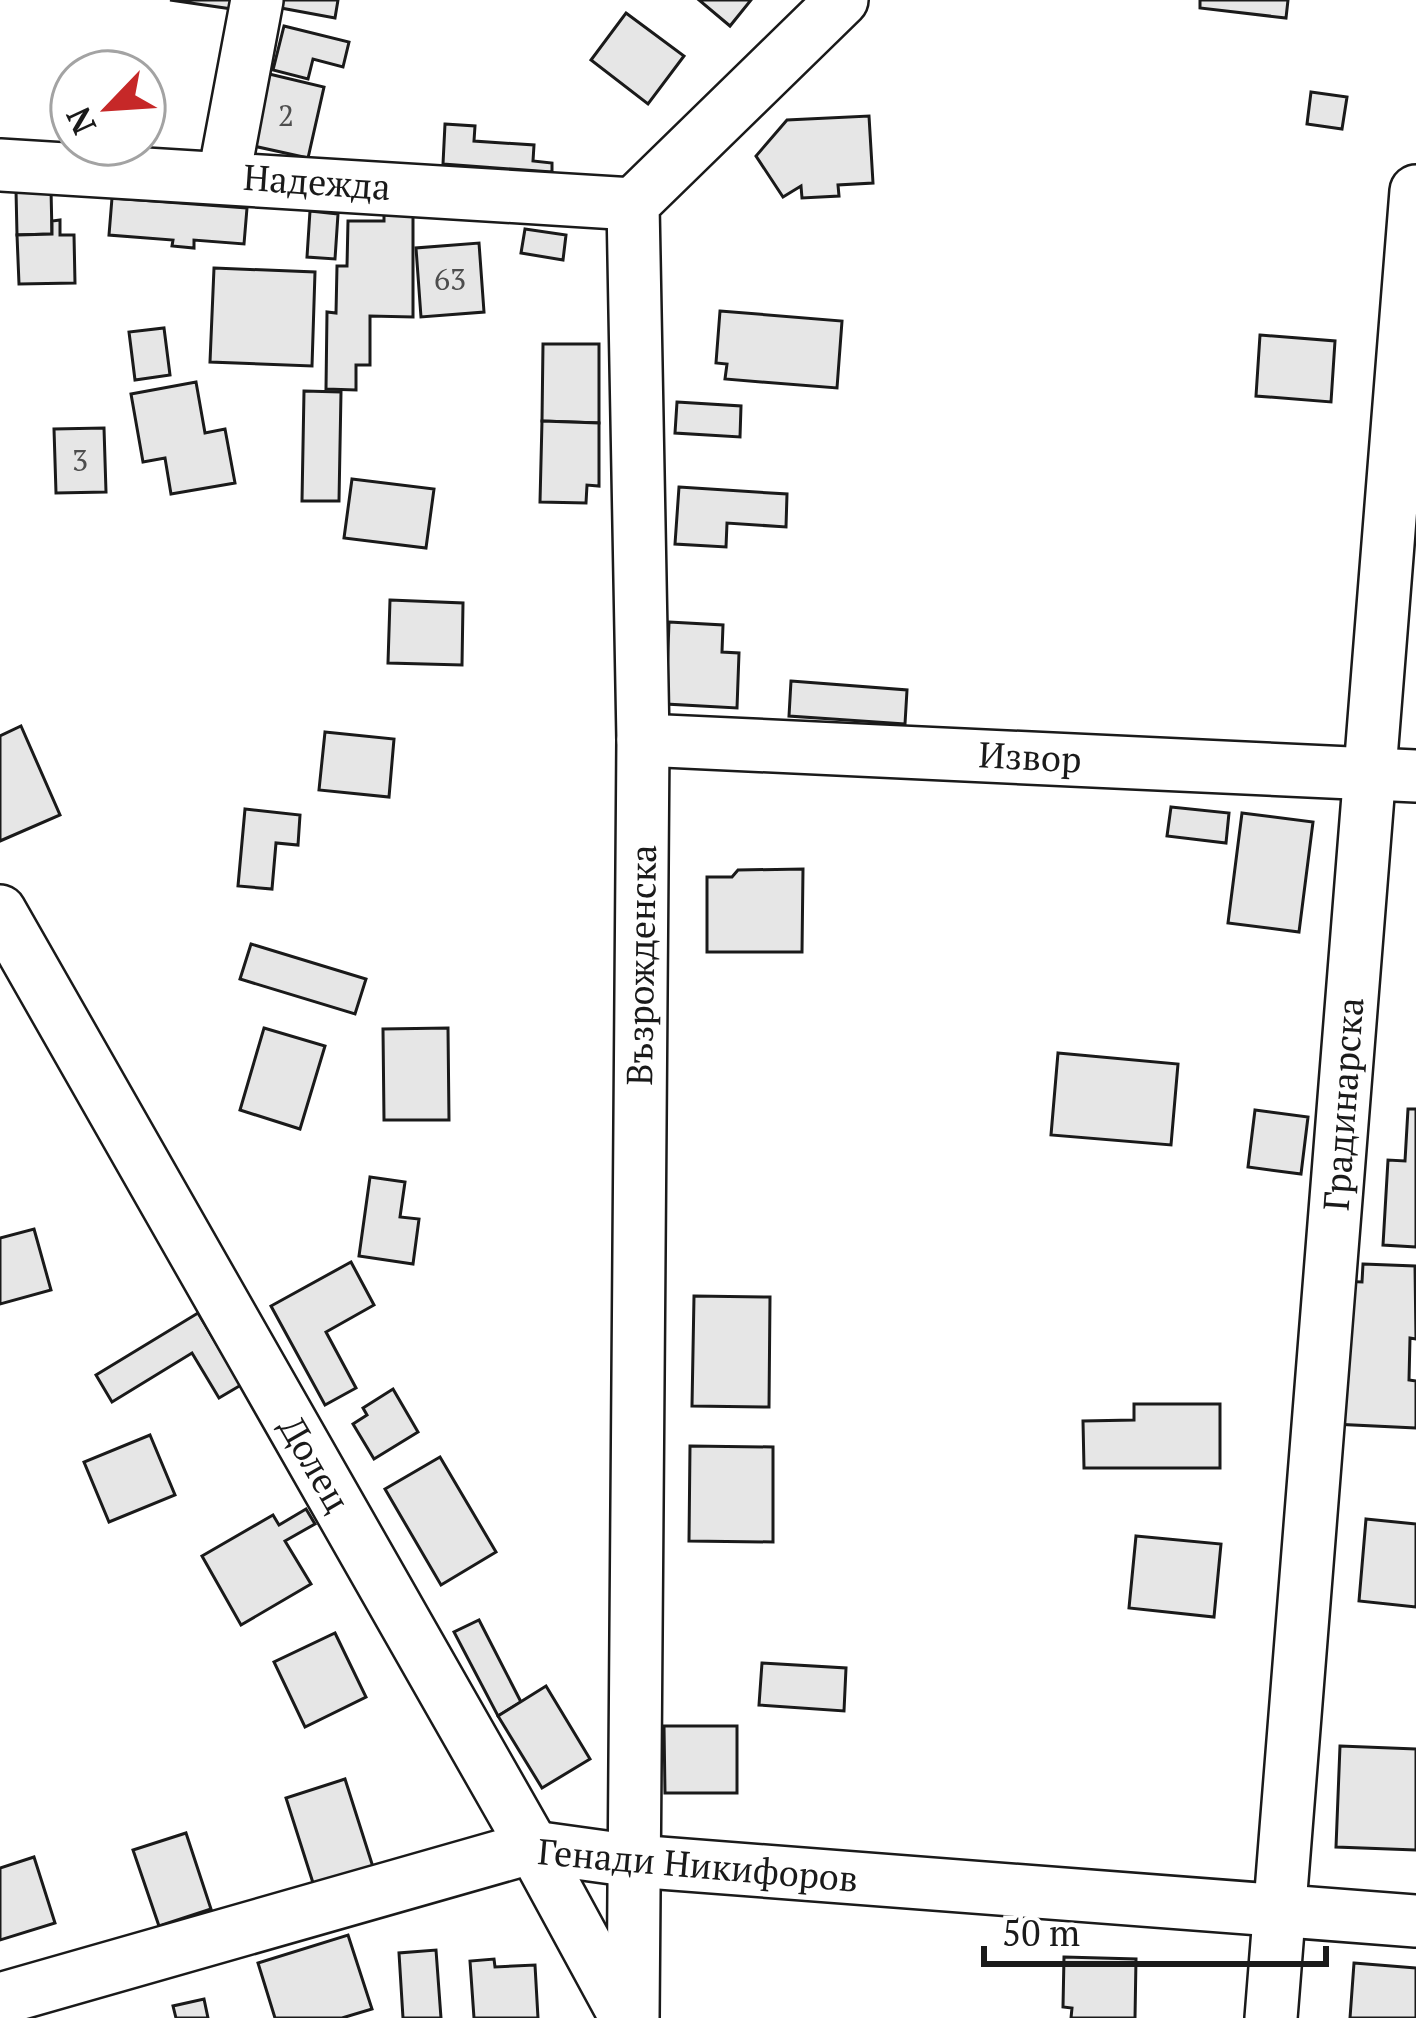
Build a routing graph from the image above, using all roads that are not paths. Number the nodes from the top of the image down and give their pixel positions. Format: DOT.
graph roads {
  1 [pos="256,0"];
  2 [pos="842,0"];
  3 [pos="0,165"];
  4 [pos="224,176"];
  5 [pos="1416,191"];
  6 [pos="634,204"];
  7 [pos="644,740"];
  8 [pos="1393,775"];
  9 [pos="0,911"];
  10 [pos="533,1847"];
  11 [pos="634,1861"];
  12 [pos="1280,1912"];
  13 [pos="1416,1921"];
  14 [pos="0,2000"];
  15 [pos="629,2018"];
  16 [pos="1271,2018"];
  1 -- 4 [label="street"];
  2 -- 6 [label="street"];
  3 -- 4 [label="street, Надежда"];
  4 -- 6 [label="street, Надежда"];
  5 -- 8 [label="street, Градинарска"];
  6 -- 7 [label="street, Възрожденска"];
  7 -- 8 [label="street, Извор"];
  7 -- 11 [label="street, Възрожденска"];
  8 -- 12 [label="street, Градинарска"];
  9 -- 10 [label="street, Долец"];
  10 -- 11 [label="street, Генади Никифоров"];
  10 -- 14 [label="street, Генади Никифоров"];
  10 -- 15 [label="street, Долец"];
  11 -- 12 [label="street, Генади Никифоров"];
  11 -- 15 [label="street, Възрожденска"];
  12 -- 13 [label="street, Генади Никифоров"];
  12 -- 16 [label="street, Градинарска"];
}
